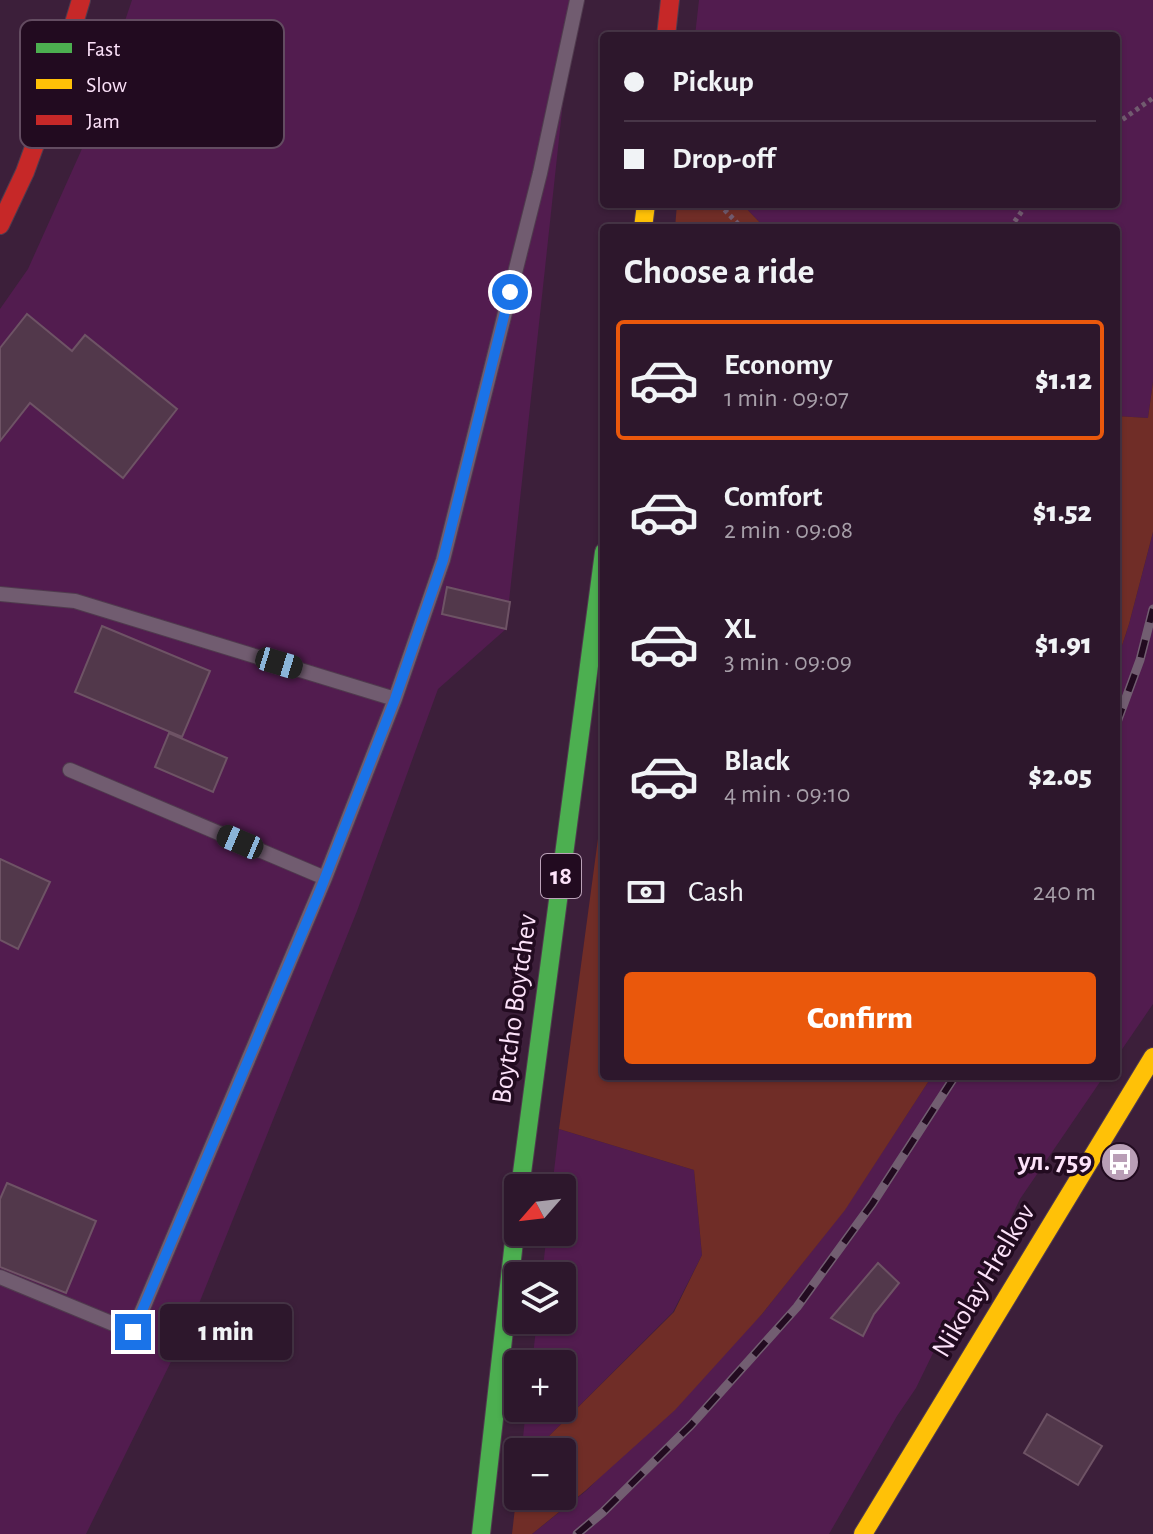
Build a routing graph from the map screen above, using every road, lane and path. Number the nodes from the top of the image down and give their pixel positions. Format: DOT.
graph roads {
  1 [pos="577,0"];
  2 [pos="670,0"];
  3 [pos="666,32"];
  4 [pos="1153,98"];
  5 [pos="1120,121"];
  6 [pos="33,148"];
  7 [pos="723,208"];
  8 [pos="738,224"];
  9 [pos="0,225"];
  10 [pos="600,582"];
  11 [pos="0,594"];
  12 [pos="395,699"];
  13 [pos="70,770"];
  14 [pos="325,878"];
  15 [pos="1153,1057"];
  16 [pos="522,1174"];
  17 [pos="513,1246"];
  18 [pos="0,1277"];
  19 [pos="481,1534"];
  20 [pos="863,1534"];
  1 -- 12 [label="lane"];
  2 -- 3 [label="main road"];
  4 -- 5 [label="path"];
  6 -- 9 [label="main road"];
  7 -- 8 [label="path"];
  10 -- 16 [label="main road, Boytcho Boytchev / 18"];
  11 -- 12 [label="lane"];
  12 -- 14 [label="lane"];
  13 -- 14 [label="lane"];
  14 -- 18 [label="lane"];
  15 -- 20 [label="main road, Nikolay Hrelkov"];
  17 -- 19 [label="main road"];
}
